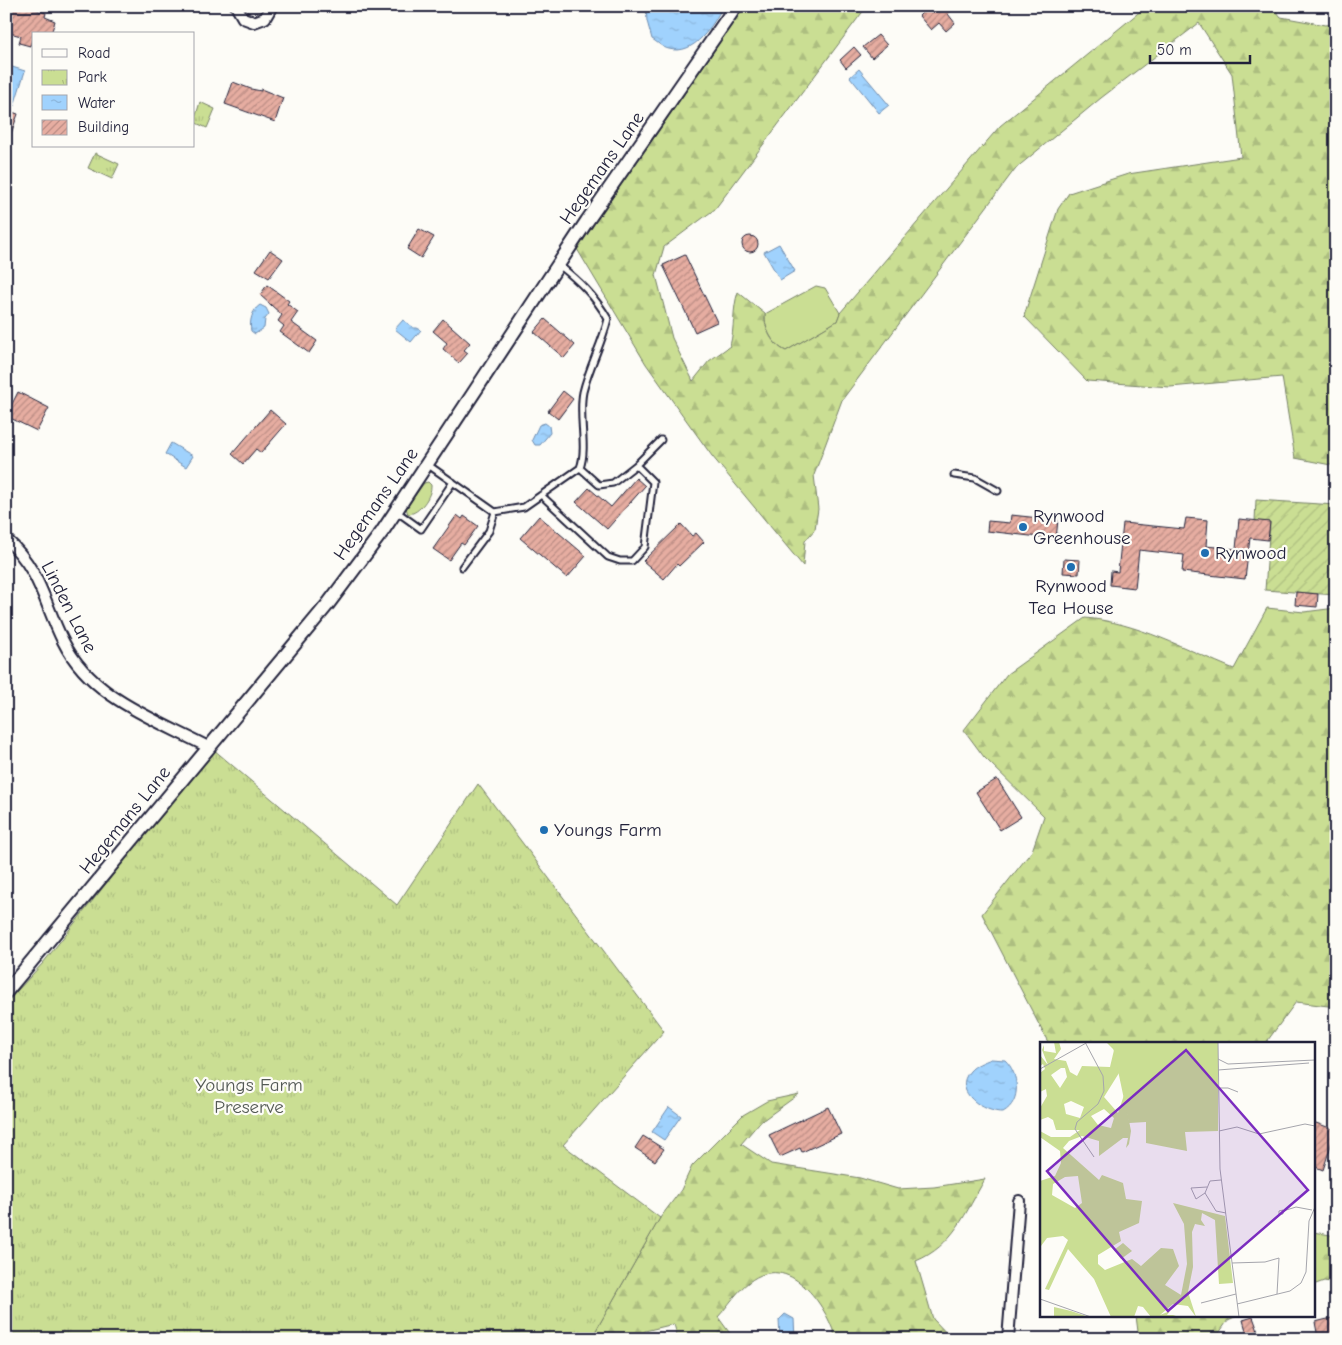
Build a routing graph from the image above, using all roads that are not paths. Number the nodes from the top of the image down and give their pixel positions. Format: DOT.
graph roads {
  1 [pos="236,6"];
  2 [pos="272,6"];
  3 [pos="736,6"];
  4 [pos="558,264"];
  5 [pos="661,440"];
  6 [pos="427,464"];
  7 [pos="636,465"];
  8 [pos="580,468"];
  9 [pos="954,475"];
  10 [pos="453,482"];
  11 [pos="998,491"];
  12 [pos="541,495"];
  13 [pos="395,511"];
  14 [pos="495,512"];
  15 [pos="6,539"];
  16 [pos="462,567"];
  17 [pos="208,747"];
  18 [pos="8,985"];
  19 [pos="1019,1201"];
  20 [pos="1008,1339"];
  1 -- 2 [label="street"];
  3 -- 4 [label="street, Hegemans Lane"];
  4 -- 6 [label="street, Hegemans Lane"];
  4 -- 8 [label="lane"];
  5 -- 7 [label="lane"];
  6 -- 10 [label="lane"];
  6 -- 13 [label="street, Hegemans Lane"];
  7 -- 8 [label="lane"];
  7 -- 12 [label="lane"];
  8 -- 12 [label="lane"];
  9 -- 11 [label="lane"];
  10 -- 13 [label="lane"];
  10 -- 14 [label="lane"];
  12 -- 14 [label="lane"];
  13 -- 17 [label="street, Hegemans Lane"];
  14 -- 16 [label="lane"];
  15 -- 17 [label="street, Linden Lane"];
  17 -- 18 [label="street, Hegemans Lane"];
  19 -- 20 [label="street"];
}
